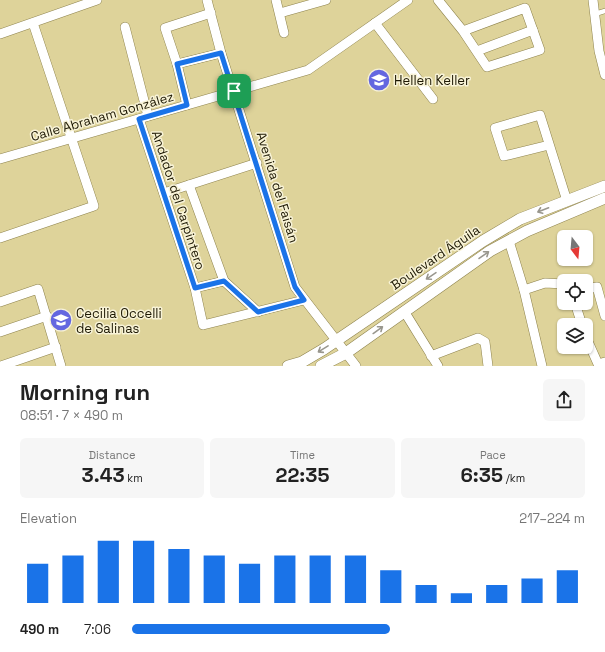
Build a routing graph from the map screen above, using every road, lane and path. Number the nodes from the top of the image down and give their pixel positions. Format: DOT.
graph roads {
  1 [pos="97,0"];
  2 [pos="207,0"];
  3 [pos="276,0"];
  4 [pos="324,0"];
  5 [pos="438,0"];
  6 [pos="592,0"];
  7 [pos="402,2"];
  8 [pos="303,3"];
  9 [pos="605,11"];
  10 [pos="210,13"];
  11 [pos="280,13"];
  12 [pos="595,14"];
  13 [pos="33,23"];
  14 [pos="375,23"];
  15 [pos="124,27"];
  16 [pos="533,30"];
  17 [pos="463,31"];
  18 [pos="284,33"];
  19 [pos="0,34"];
  20 [pos="477,52"];
  21 [pos="221,53"];
  22 [pos="177,64"];
  23 [pos="605,75"];
  24 [pos="234,91"];
  25 [pos="433,99"];
  26 [pos="187,105"];
  27 [pos="148,116"];
  28 [pos="139,119"];
  29 [pos="72,138"];
  30 [pos="549,145"];
  31 [pos="0,159"];
  32 [pos="256,163"];
  33 [pos="189,185"];
  34 [pos="605,186"];
  35 [pos="164,193"];
  36 [pos="605,198"];
  37 [pos="568,201"];
  38 [pos="0,238"];
  39 [pos="509,241"];
  40 [pos="224,281"];
  41 [pos="557,284"];
  42 [pos="195,288"];
  43 [pos="593,288"];
  44 [pos="524,290"];
  45 [pos="304,300"];
  46 [pos="0,302"];
  47 [pos="404,311"];
  48 [pos="258,312"];
  49 [pos="47,316"];
  50 [pos="605,316"];
  51 [pos="0,332"];
  52 [pos="336,340"];
  53 [pos="56,347"];
  54 [pos="346,353"];
  55 [pos="593,353"];
  56 [pos="431,356"];
  57 [pos="605,362"];
  58 [pos="1,366"];
  59 [pos="61,366"];
  60 [pos="288,366"];
  61 [pos="321,366"];
  62 [pos="356,366"];
  63 [pos="438,366"];
  64 [pos="488,366"];
  65 [pos="542,366"];
  1 -- 13 [label="street"];
  2 -- 10 [label="street, Avenida del Faisán"];
  3 -- 11 [label="street"];
  4 -- 8 [label="street"];
  5 -- 17 [label="street"];
  6 -- 12 [label="street"];
  7 -- 14 [label="street, Calle Abraham González"];
  8 -- 11 [label="street"];
  9 -- 12 [label="lane"];
  10 -- 21 [label="street, Avenida del Faisán"];
  10 -- 22 [label="street"];
  11 -- 18 [label="street"];
  12 -- 23 [label="street"];
  13 -- 19 [label="street"];
  13 -- 29 [label="street"];
  14 -- 24 [label="street, Calle Abraham González"];
  14 -- 25 [label="street"];
  15 -- 27 [label="street"];
  16 -- 17 [label="street"];
  16 -- 20 [label="street"];
  16 -- 20 [label="street"];
  17 -- 20 [label="street"];
  21 -- 22 [label="street"];
  21 -- 24 [label="street, Avenida del Faisán"];
  22 -- 26 [label="street"];
  24 -- 26 [label="street, Calle Abraham González"];
  24 -- 32 [label="street, Avenida del Faisán"];
  26 -- 27 [label="street, Calle Abraham González"];
  27 -- 28 [label="street, Calle Abraham González"];
  28 -- 29 [label="street, Calle Abraham González"];
  28 -- 35 [label="street, Andador del Carpintero"];
  29 -- 31 [label="street, Calle Abraham González"];
  29 -- 38 [label="street"];
  30 -- 30 [label="street"];
  30 -- 37 [label="street"];
  32 -- 33 [label="street"];
  32 -- 45 [label="street, Avenida del Faisán"];
  33 -- 35 [label="street"];
  33 -- 40 [label="street"];
  34 -- 37 [label="street, Boulevard Águila"];
  35 -- 42 [label="street, Andador del Carpintero"];
  36 -- 39 [label="street, Boulevard Águila"];
  37 -- 52 [label="street, Boulevard Águila, one-way"];
  39 -- 44 [label="street"];
  47 -- 39 [label="street, Boulevard Águila, one-way"];
  40 -- 42 [label="street"];
  40 -- 48 [label="street"];
  41 -- 44 [label="street"];
  42 -- 48 [label="street, Andador del Carpintero"];
  43 -- 50 [label="street"];
  44 -- 65 [label="street"];
  45 -- 48 [label="street"];
  45 -- 52 [label="street, Avenida del Faisán"];
  46 -- 49 [label="street"];
  54 -- 47 [label="street, Boulevard Águila, one-way"];
  47 -- 56 [label="street"];
  49 -- 51 [label="street"];
  49 -- 53 [label="street"];
  52 -- 54 [label="street, Avenida del Faisán"];
  52 -- 60 [label="street, Boulevard Águila, one-way"];
  53 -- 58 [label="street"];
  53 -- 59 [label="street"];
  54 -- 61 [label="street, Boulevard Águila"];
  54 -- 62 [label="street, Avenida del Faisán"];
  55 -- 57 [label="street"];
  56 -- 63 [label="street"];
  56 -- 64 [label="street"];
}
